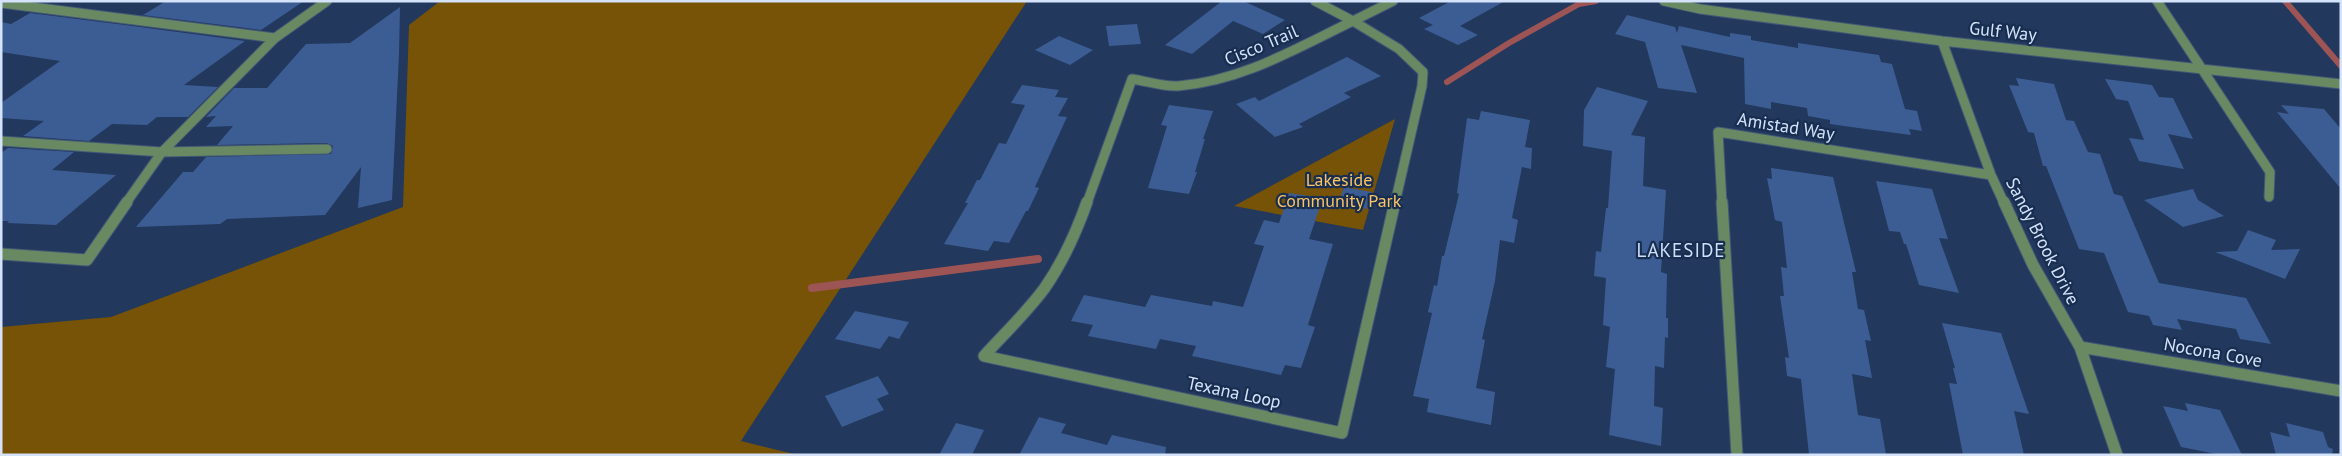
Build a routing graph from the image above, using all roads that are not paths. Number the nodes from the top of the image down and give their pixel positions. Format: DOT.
graph roads {
  1 [pos="327,1"];
  2 [pos="1315,1"];
  3 [pos="1393,1"];
  4 [pos="1664,1"];
  5 [pos="2158,1"];
  6 [pos="1,3"];
  7 [pos="1354,21"];
  8 [pos="275,38"];
  9 [pos="1942,41"];
  10 [pos="2203,68"];
  11 [pos="1132,79"];
  12 [pos="2341,84"];
  13 [pos="1,141"];
  14 [pos="327,148"];
  15 [pos="162,152"];
  16 [pos="1991,175"];
  17 [pos="2269,197"];
  18 [pos="1,254"];
  19 [pos="2080,348"];
  20 [pos="2341,391"];
  21 [pos="1737,455"];
  22 [pos="2117,455"];
  1 -- 8 [label="street"];
  2 -- 7 [label="street"];
  3 -- 7 [label="street, Cisco Trail"];
  4 -- 9 [label="street, Gulf Way"];
  5 -- 10 [label="street"];
  6 -- 8 [label="street"];
  7 -- 11 [label="street, Cisco Trail"];
  7 -- 11 [label="street, Texana Loop"];
  8 -- 15 [label="street"];
  9 -- 10 [label="street, Gulf Way"];
  9 -- 16 [label="street, Sandy Brook Drive"];
  10 -- 12 [label="street, Gulf Way"];
  10 -- 17 [label="street"];
  13 -- 15 [label="street"];
  14 -- 15 [label="street"];
  15 -- 18 [label="street"];
  16 -- 19 [label="street, Sandy Brook Drive"];
  16 -- 21 [label="street, Amistad Way"];
  19 -- 20 [label="street, Nocona Cove"];
  19 -- 22 [label="street, Sandy Brook Drive"];
}
